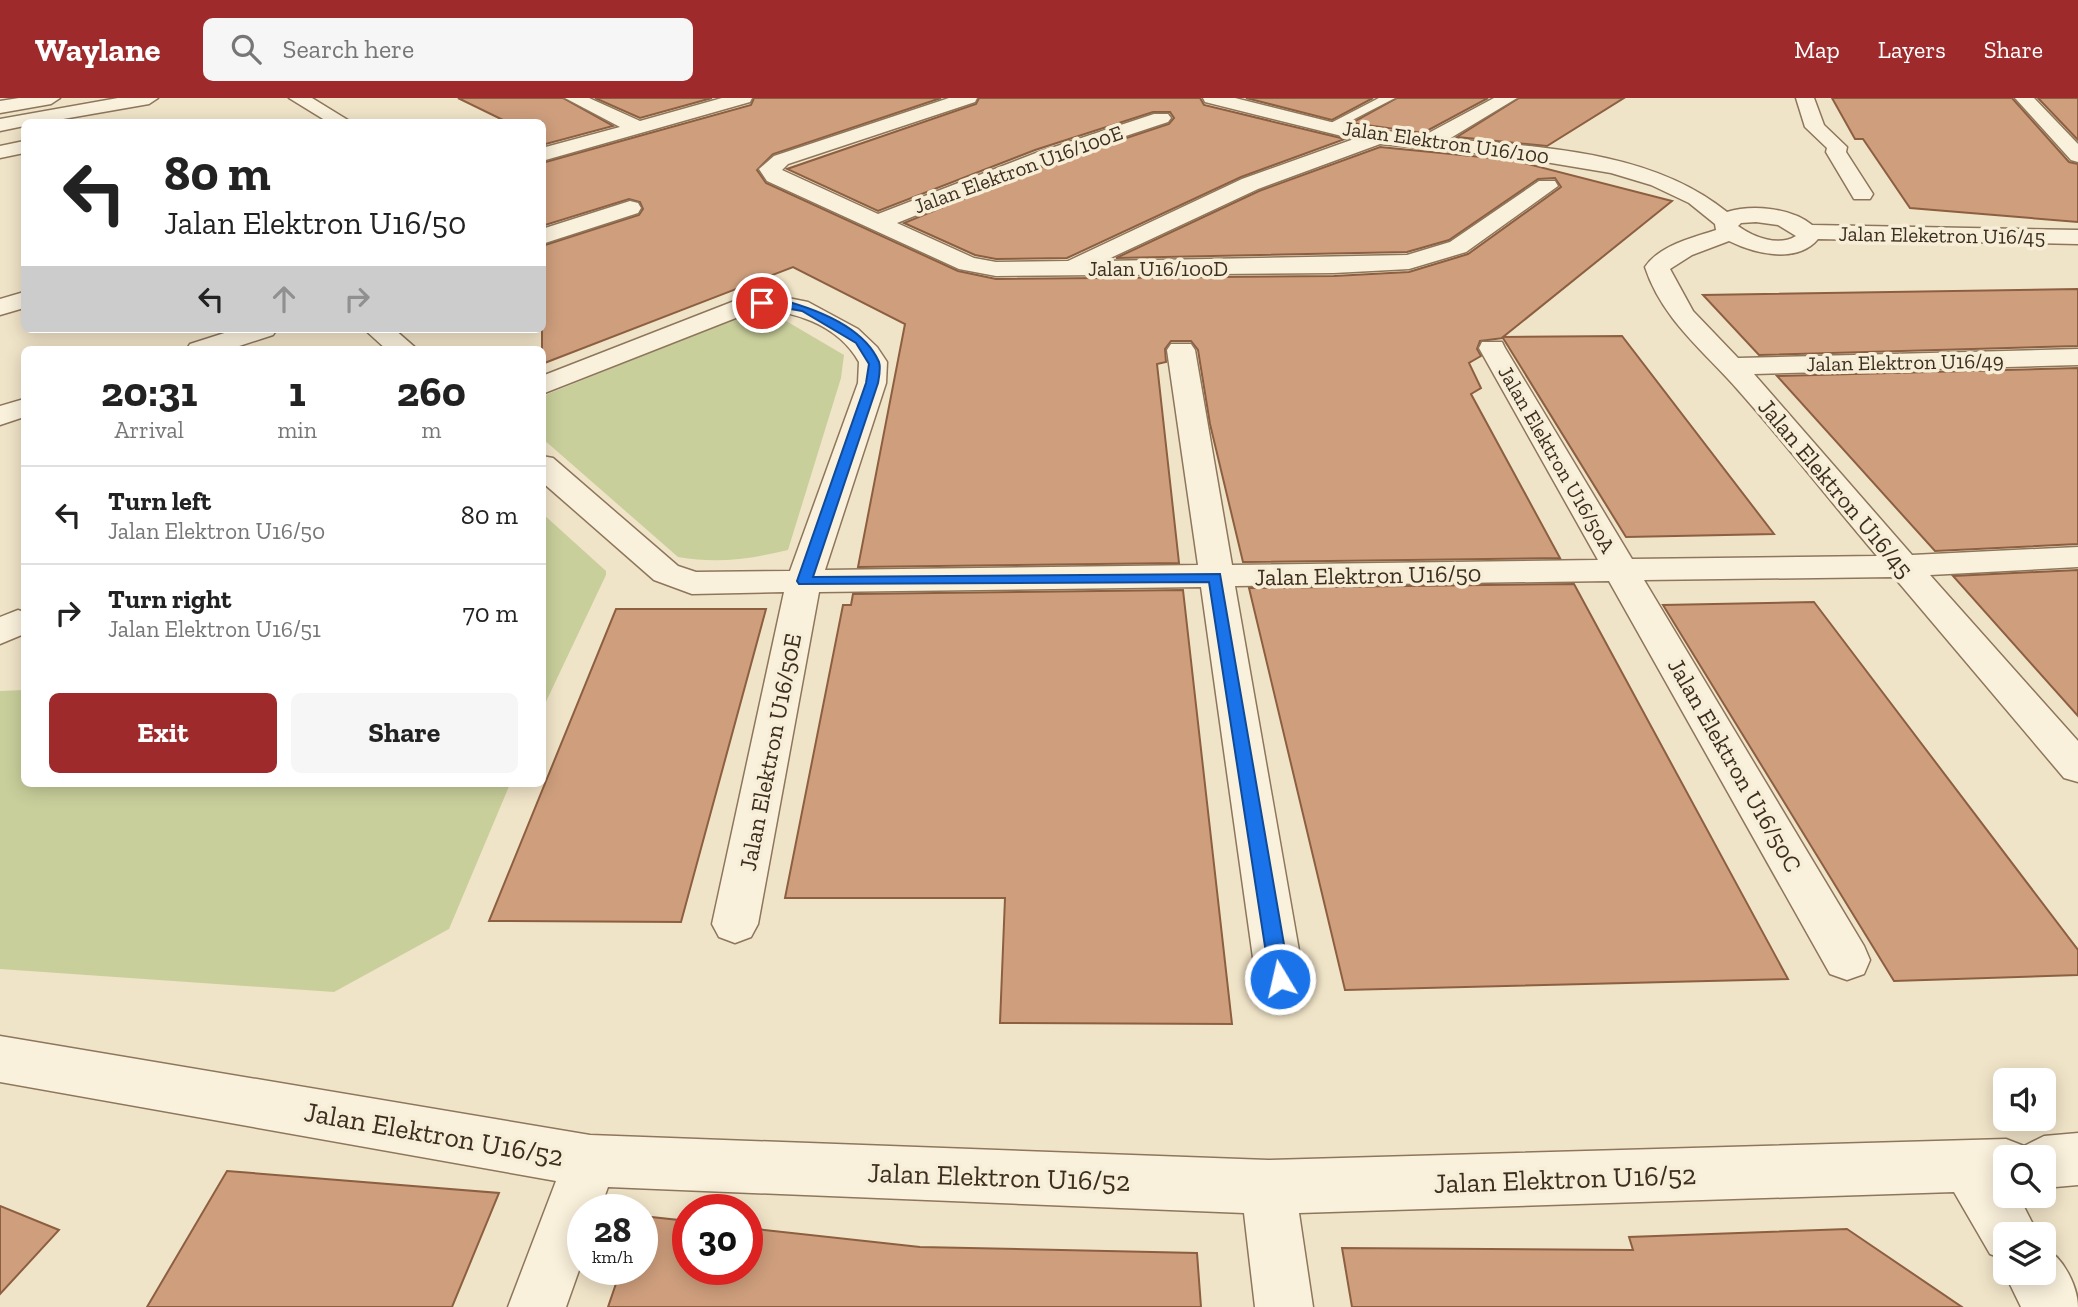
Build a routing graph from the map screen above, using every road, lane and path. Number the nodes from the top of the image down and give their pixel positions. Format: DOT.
graph roads {
  1 [pos="51,98"];
  2 [pos="149,98"];
  3 [pos="298,98"];
  4 [pos="574,98"];
  5 [pos="743,98"];
  6 [pos="968,98"];
  7 [pos="1212,98"];
  8 [pos="1276,98"];
  9 [pos="1389,98"];
  10 [pos="1508,98"];
  11 [pos="1805,98"];
  12 [pos="2024,98"];
  13 [pos="27,100"];
  14 [pos="0,107"];
  15 [pos="1254,108"];
  16 [pos="1161,118"];
  17 [pos="33,119"];
  18 [pos="336,119"];
  19 [pos="21,121"];
  20 [pos="0,125"];
  21 [pos="1331,126"];
  22 [pos="639,128"];
  23 [pos="1379,137"];
  24 [pos="1426,143"];
  25 [pos="21,147"];
  26 [pos="0,152"];
  27 [pos="546,154"];
  28 [pos="2078,156"];
  29 [pos="1547,186"];
  30 [pos="1679,187"];
  31 [pos="1862,194"];
  32 [pos="630,208"];
  33 [pos="1767,216"];
  34 [pos="876,223"];
  35 [pos="1729,227"];
  36 [pos="1807,232"];
  37 [pos="546,236"];
  38 [pos="2078,237"];
  39 [pos="1068,268"];
  40 [pos="21,301"];
  41 [pos="0,307"];
  42 [pos="252,333"];
  43 [pos="382,333"];
  44 [pos="212,346"];
  45 [pos="399,346"];
  46 [pos="1492,348"];
  47 [pos="1181,350"];
  48 [pos="2078,358"];
  49 [pos="1733,366"];
  50 [pos="546,384"];
  51 [pos="21,409"];
  52 [pos="0,416"];
  53 [pos="546,468"];
  54 [pos="2078,557"];
  55 [pos="1901,566"];
  56 [pos="1622,570"];
  57 [pos="1215,577"];
  58 [pos="804,581"];
  59 [pos="2078,767"];
  60 [pos="735,924"];
  61 [pos="1847,961"];
  62 [pos="1280,979"];
  63 [pos="0,1059"];
  64 [pos="2078,1159"];
  65 [pos="590,1161"];
  66 [pos="2056,1161"];
  67 [pos="1988,1167"];
  68 [pos="1268,1187"];
  69 [pos="2006,1222"];
  70 [pos="2041,1285"];
  71 [pos="537,1307"];
  72 [pos="1284,1307"];
  73 [pos="2054,1307"];
  1 -- 13 [label="street"];
  2 -- 17 [label="street"];
  3 -- 18 [label="street"];
  4 -- 22 [label="street"];
  5 -- 22 [label="street"];
  6 -- 34 [label="street, Jalan U16/100D"];
  7 -- 15 [label="street, Jalan Elektron U16/100"];
  8 -- 15 [label="street"];
  9 -- 21 [label="lane"];
  10 -- 24 [label="street"];
  11 -- 31 [label="street"];
  12 -- 28 [label="street"];
  13 -- 14 [label="street"];
  15 -- 21 [label="street, Jalan Elektron U16/100"];
  16 -- 34 [label="street, Jalan Elektron U16/100E"];
  19 -- 20 [label="street"];
  21 -- 23 [label="street, Jalan Elektron U16/100"];
  22 -- 27 [label="street"];
  23 -- 24 [label="street, Jalan Elektron U16/100"];
  23 -- 39 [label="street"];
  24 -- 30 [label="street, Jalan Elektron U16/100"];
  25 -- 26 [label="street"];
  29 -- 39 [label="street, Jalan U16/100D"];
  30 -- 33 [label="street"];
  30 -- 35 [label="street"];
  32 -- 37 [label="street"];
  33 -- 35 [label="street"];
  33 -- 36 [label="street"];
  34 -- 39 [label="street, Jalan U16/100D"];
  35 -- 36 [label="street"];
  35 -- 49 [label="street, Jalan Elektron U16/45"];
  36 -- 38 [label="street, Jalan Eleketron U16/45"];
  40 -- 41 [label="street"];
  42 -- 44 [label="street"];
  43 -- 45 [label="street"];
  46 -- 56 [label="street, Jalan Elektron U16/50A"];
  47 -- 57 [label="street"];
  48 -- 49 [label="street, Jalan Elektron U16/49"];
  49 -- 55 [label="street, Jalan Elektron U16/45"];
  50 -- 58 [label="street, Jalan Elektron U16/50E"];
  51 -- 52 [label="street"];
  53 -- 58 [label="street, Jalan Elektron U16/50"];
  54 -- 55 [label="street, Jalan Elektron U16/50"];
  55 -- 56 [label="street, Jalan Elektron U16/50"];
  55 -- 59 [label="street, Jalan Elektron U16/45"];
  56 -- 57 [label="street, Jalan Elektron U16/50"];
  56 -- 61 [label="street, Jalan Elektron U16/50C"];
  57 -- 58 [label="street, Jalan Elektron U16/50"];
  57 -- 62 [label="street"];
  58 -- 60 [label="street, Jalan Elektron U16/50E"];
  63 -- 65 [label="street, Jalan Elektron U16/52"];
  64 -- 66 [label="street"];
  65 -- 68 [label="street, Jalan Elektron U16/52"];
  65 -- 71 [label="street"];
  67 -- 68 [label="street, Jalan Elektron U16/52"];
  67 -- 69 [label="street"];
  68 -- 72 [label="street"];
  70 -- 73 [label="street"];
}
